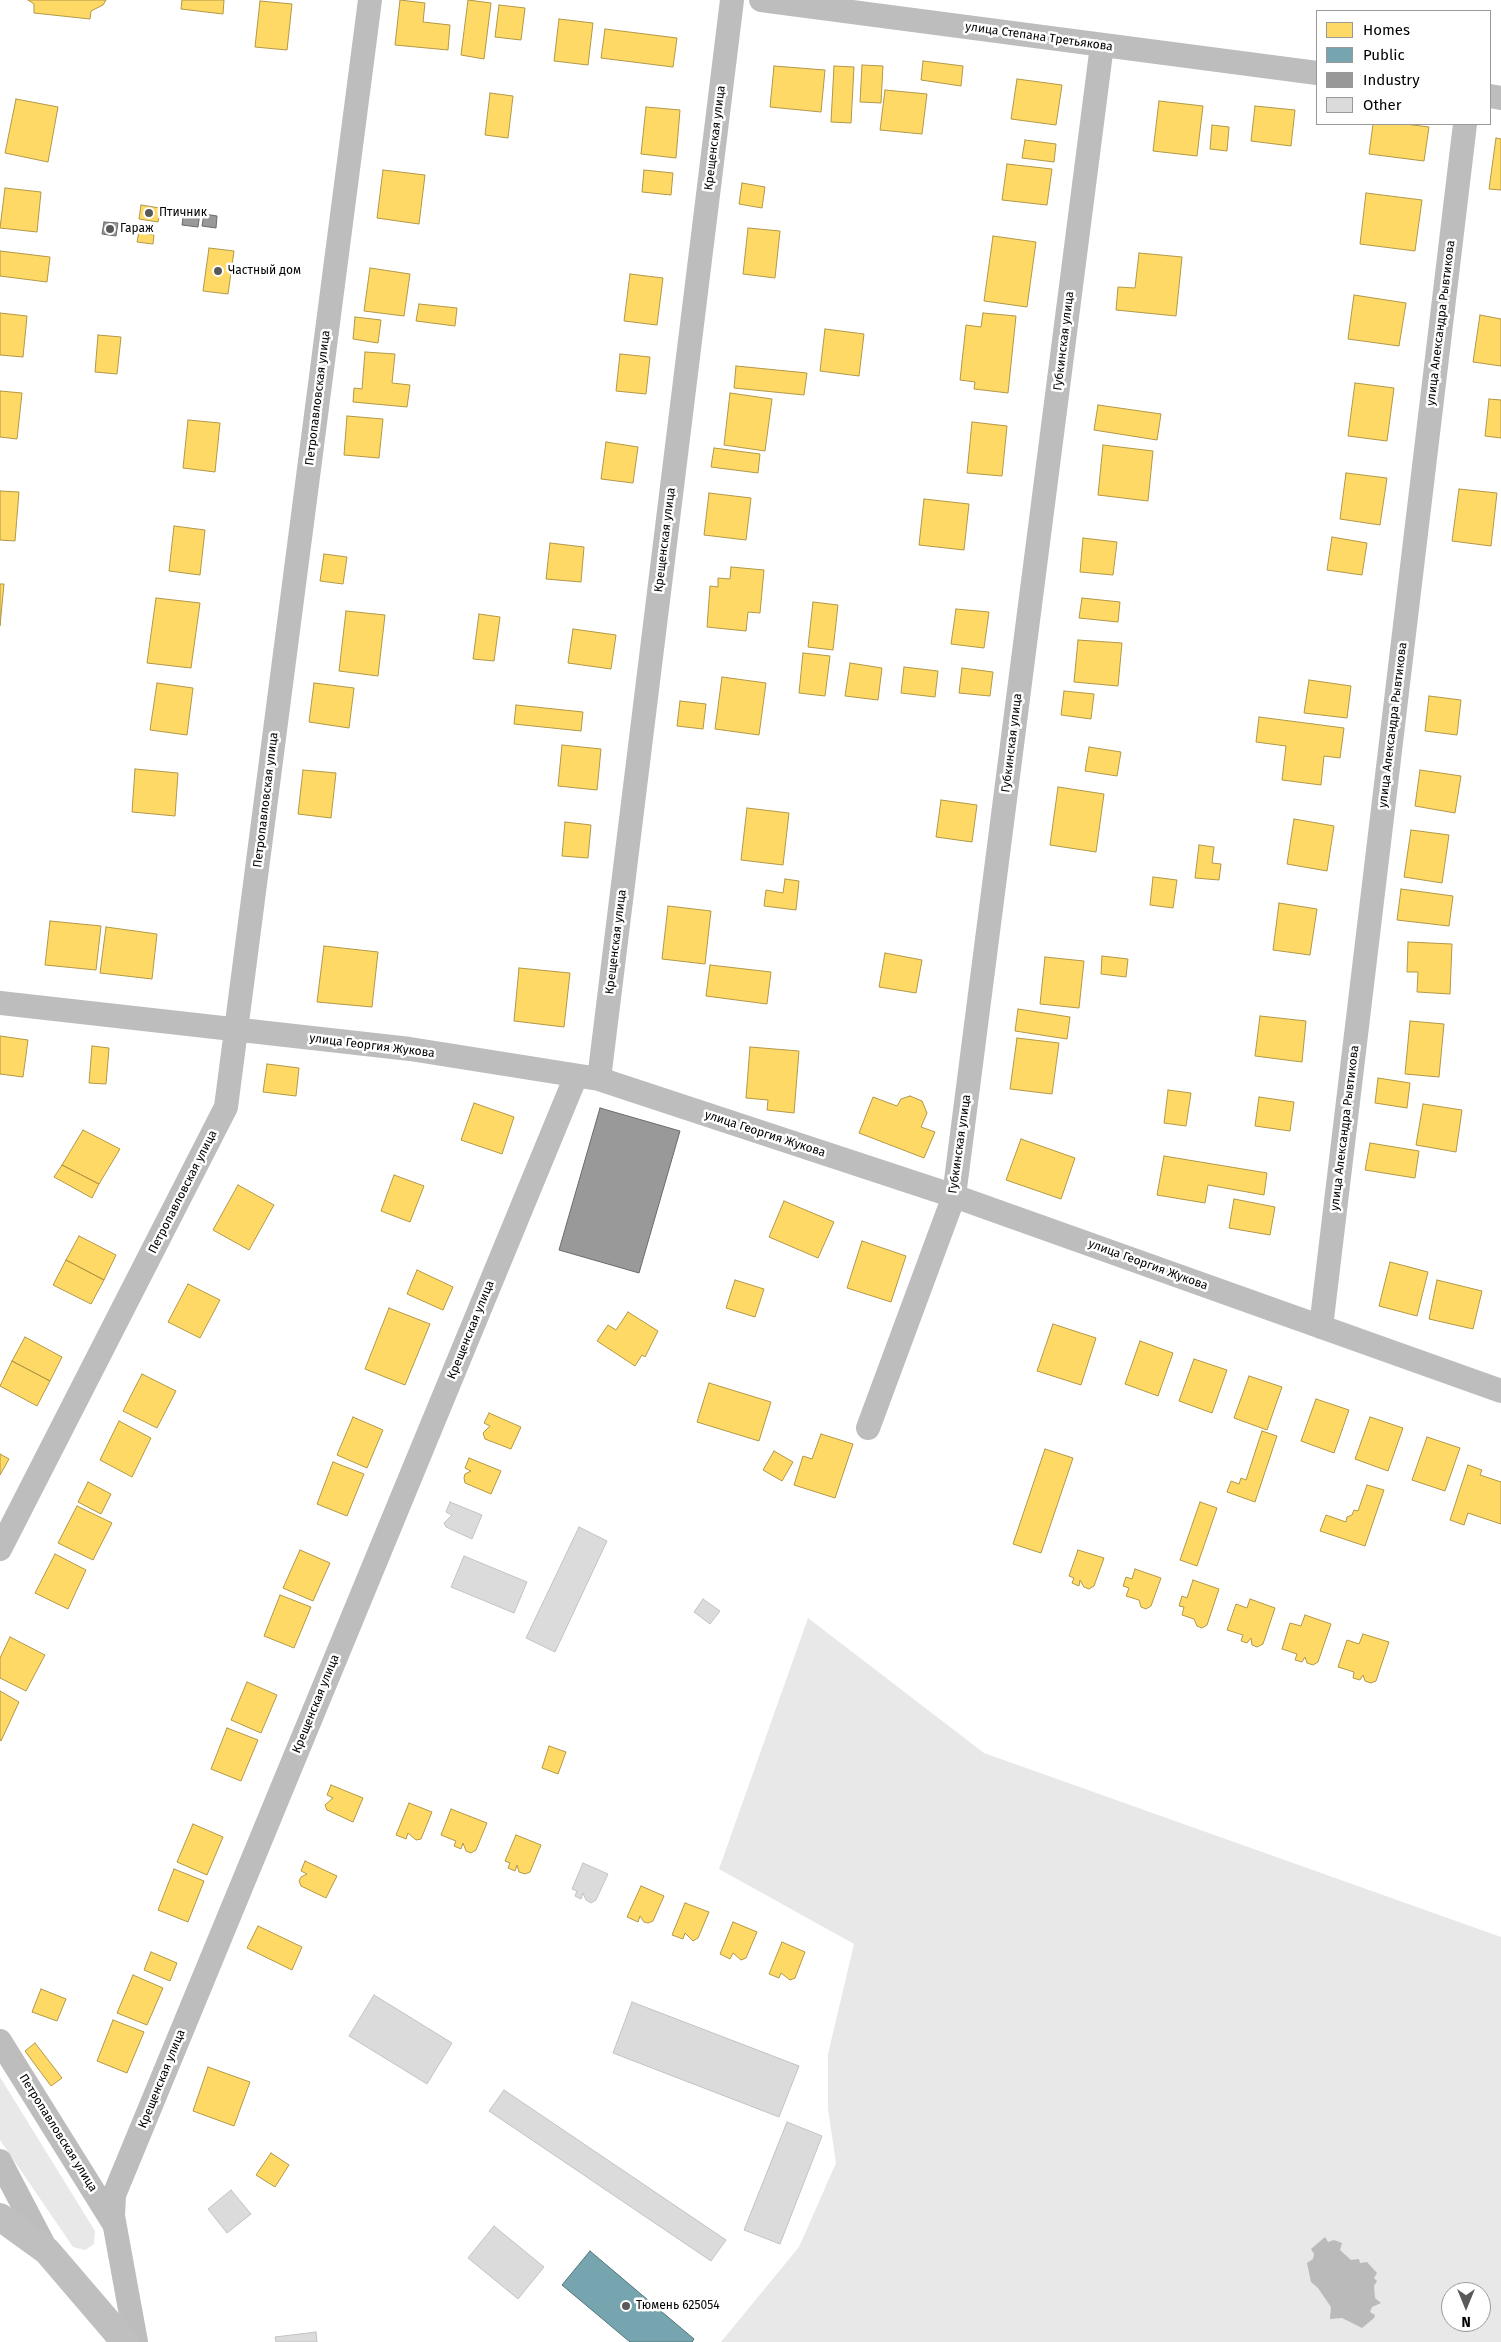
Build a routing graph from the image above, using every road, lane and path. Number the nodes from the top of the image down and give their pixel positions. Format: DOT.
graph roads {
  1 [pos="370,0"];
  2 [pos="732,0"];
  3 [pos="761,0"];
  4 [pos="1102,45"];
  5 [pos="1316,74"];
  6 [pos="1465,125"];
  7 [pos="0,1003"];
  8 [pos="236,1030"];
  9 [pos="587,1078"];
  10 [pos="954,1196"];
  11 [pos="1322,1327"];
  12 [pos="1501,1391"];
  13 [pos="868,1428"];
  14 [pos="0,1549"];
  15 [pos="0,2041"];
  16 [pos="2,2169"];
  17 [pos="0,2216"];
  18 [pos="115,2225"];
  19 [pos="47,2251"];
  20 [pos="125,2342"];
  21 [pos="136,2342"];
  1 -- 8 [label="street, Петропавловская улица"];
  2 -- 9 [label="street, Крещенская улица"];
  3 -- 4 [label="street, улица Степана Третьякова"];
  4 -- 5 [label="street, улица Степана Третьякова"];
  4 -- 10 [label="street, Губкинская улица"];
  6 -- 11 [label="street, улица Александра Рывтикова"];
  7 -- 8 [label="street, улица Георгия Жукова"];
  8 -- 9 [label="street, улица Георгия Жукова"];
  8 -- 14 [label="street, Петропавловская улица"];
  9 -- 10 [label="street, улица Георгия Жукова"];
  9 -- 18 [label="street, Крещенская улица"];
  10 -- 11 [label="street, улица Георгия Жукова"];
  10 -- 13 [label="street, Губкинская улица"];
  11 -- 12 [label="street, улица Георгия Жукова"];
  15 -- 18 [label="street, Петропавловская улица"];
  16 -- 19 [label="street"];
  17 -- 19 [label="street"];
  18 -- 21 [label="street, Крещенская улица"];
  19 -- 20 [label="street"];
}
